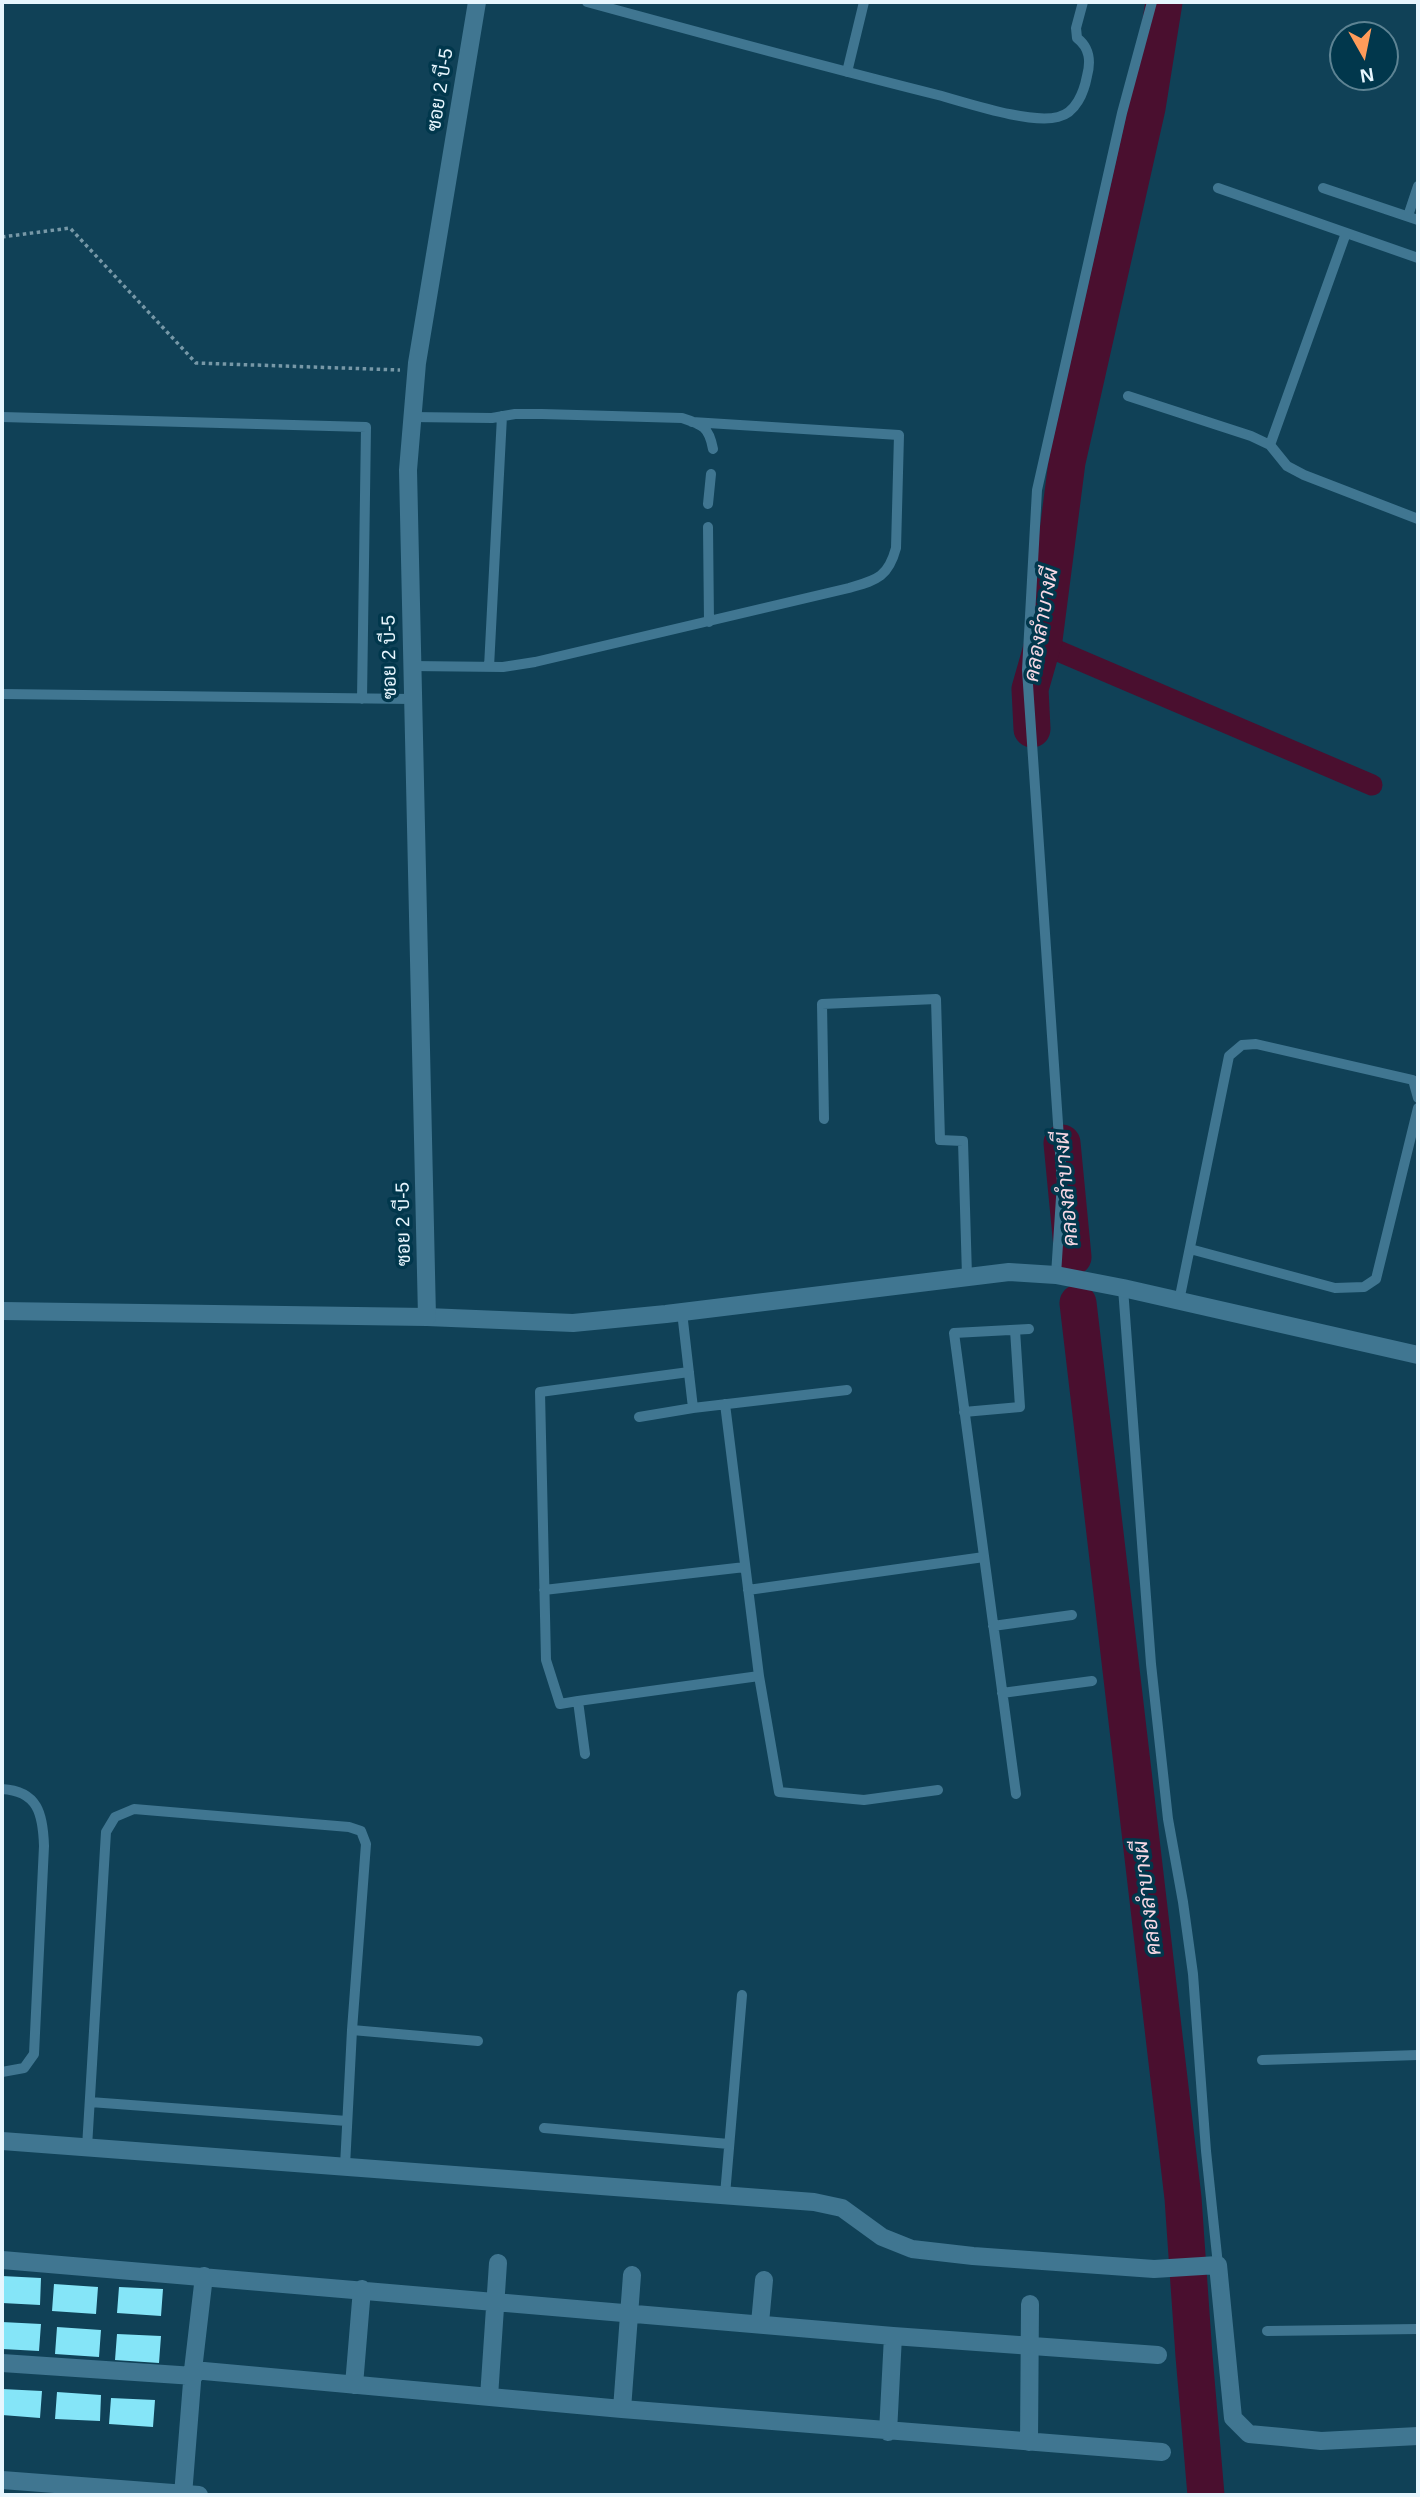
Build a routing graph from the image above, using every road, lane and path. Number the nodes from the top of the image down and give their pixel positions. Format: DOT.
graph roads {
  1 [pos="477,2"];
  2 [pos="587,2"];
  3 [pos="864,2"];
  4 [pos="1083,2"];
  5 [pos="1152,2"];
  6 [pos="847,72"];
  7 [pos="1418,186"];
  8 [pos="1218,188"];
  9 [pos="1324,188"];
  10 [pos="1413,218"];
  11 [pos="1346,233"];
  12 [pos="2,237"];
  13 [pos="1418,258"];
  14 [pos="416,371"];
  15 [pos="1128,396"];
  16 [pos="502,416"];
  17 [pos="2,417"];
  18 [pos="411,417"];
  19 [pos="692,422"];
  20 [pos="1270,445"];
  21 [pos="713,449"];
  22 [pos="711,474"];
  23 [pos="709,504"];
  24 [pos="1418,519"];
  25 [pos="708,527"];
  26 [pos="709,622"];
  27 [pos="411,666"];
  28 [pos="489,667"];
  29 [pos="2,694"];
  30 [pos="362,699"];
  31 [pos="412,699"];
  32 [pos="1418,1098"];
  33 [pos="1418,1108"];
  34 [pos="824,1119"];
  35 [pos="1190,1249"];
  36 [pos="1056,1275"];
  37 [pos="968,1276"];
  38 [pos="1123,1288"];
  39 [pos="1179,1301"];
  40 [pos="2,1311"];
  41 [pos="682,1312"];
  42 [pos="427,1317"];
  43 [pos="1029,1329"];
  44 [pos="1015,1330"];
  45 [pos="1418,1355"];
  46 [pos="689,1373"];
  47 [pos="847,1390"];
  48 [pos="725,1404"];
  49 [pos="693,1408"];
  50 [pos="964,1412"];
  51 [pos="639,1417"];
  52 [pos="984,1557"];
  53 [pos="745,1567"];
  54 [pos="544,1590"];
  55 [pos="748,1590"];
  56 [pos="1072,1615"];
  57 [pos="993,1626"];
  58 [pos="759,1675"];
  59 [pos="1092,1681"];
  60 [pos="1002,1693"];
  61 [pos="578,1701"];
  62 [pos="586,1754"];
  63 [pos="2,1789"];
  64 [pos="938,1790"];
  65 [pos="1016,1794"];
  66 [pos="742,1995"];
  67 [pos="352,2030"];
  68 [pos="478,2041"];
  69 [pos="1418,2054"];
  70 [pos="1262,2060"];
  71 [pos="2,2072"];
  72 [pos="90,2102"];
  73 [pos="347,2121"];
  74 [pos="544,2129"];
  75 [pos="2,2141"];
  76 [pos="729,2144"];
  77 [pos="87,2147"];
  78 [pos="345,2166"];
  79 [pos="725,2195"];
  80 [pos="2,2260"];
  81 [pos="498,2263"];
  82 [pos="1218,2264"];
  83 [pos="632,2275"];
  84 [pos="204,2276"];
  85 [pos="764,2280"];
  86 [pos="362,2289"];
  87 [pos="495,2302"];
  88 [pos="1030,2304"];
  89 [pos="629,2314"];
  90 [pos="760,2323"];
  91 [pos="1418,2329"];
  92 [pos="1267,2331"];
  93 [pos="893,2336"];
  94 [pos="1030,2346"];
  95 [pos="1158,2355"];
  96 [pos="2,2363"];
  97 [pos="193,2373"];
  98 [pos="354,2385"];
  99 [pos="489,2397"];
  100 [pos="622,2409"];
  101 [pos="888,2432"];
  102 [pos="1418,2436"];
  103 [pos="1029,2442"];
  104 [pos="1162,2452"];
  105 [pos="2,2480"];
  106 [pos="100,2491"];
  107 [pos="188,2495"];
  1 -- 14 [label="street, ซอย 2 บี-5"];
  2 -- 6 [label="lane"];
  3 -- 6 [label="lane"];
  4 -- 6 [label="lane"];
  5 -- 36 [label="lane"];
  7 -- 10 [label="lane"];
  8 -- 11 [label="lane"];
  9 -- 10 [label="lane"];
  11 -- 13 [label="lane"];
  11 -- 20 [label="lane"];
  12 -- 14 [label="path"];
  14 -- 18 [label="street, ซอย 2 บี-5"];
  15 -- 20 [label="lane"];
  16 -- 18 [label="lane"];
  16 -- 19 [label="lane"];
  16 -- 28 [label="lane"];
  17 -- 30 [label="lane"];
  18 -- 27 [label="street, ซอย 2 บี-5"];
  19 -- 21 [label="lane"];
  19 -- 26 [label="lane"];
  20 -- 24 [label="lane"];
  22 -- 23 [label="lane"];
  25 -- 26 [label="lane"];
  26 -- 28 [label="lane"];
  27 -- 28 [label="lane"];
  27 -- 31 [label="street, ซอย 2 บี-5"];
  29 -- 30 [label="lane"];
  30 -- 31 [label="lane"];
  31 -- 42 [label="street, ซอย 2 บี-5"];
  32 -- 35 [label="lane"];
  33 -- 35 [label="lane"];
  34 -- 37 [label="lane"];
  35 -- 39 [label="lane"];
  36 -- 37 [label="street"];
  36 -- 38 [label="street"];
  37 -- 41 [label="street"];
  38 -- 39 [label="street"];
  38 -- 82 [label="lane"];
  39 -- 45 [label="street"];
  40 -- 42 [label="street"];
  41 -- 42 [label="street"];
  41 -- 46 [label="lane"];
  43 -- 44 [label="lane"];
  44 -- 50 [label="lane"];
  44 -- 50 [label="lane"];
  46 -- 49 [label="lane"];
  46 -- 54 [label="lane"];
  47 -- 48 [label="lane"];
  48 -- 49 [label="lane"];
  48 -- 53 [label="lane"];
  49 -- 51 [label="lane"];
  50 -- 52 [label="lane"];
  52 -- 55 [label="lane"];
  52 -- 57 [label="lane"];
  53 -- 54 [label="lane"];
  53 -- 55 [label="lane"];
  54 -- 61 [label="lane"];
  55 -- 58 [label="lane"];
  56 -- 57 [label="lane"];
  57 -- 60 [label="lane"];
  58 -- 61 [label="lane"];
  58 -- 64 [label="lane"];
  59 -- 60 [label="lane"];
  60 -- 65 [label="lane"];
  61 -- 62 [label="lane"];
  63 -- 71 [label="lane"];
  66 -- 76 [label="lane"];
  67 -- 68 [label="lane"];
  67 -- 72 [label="lane"];
  67 -- 73 [label="lane"];
  69 -- 70 [label="lane"];
  72 -- 73 [label="lane"];
  72 -- 77 [label="lane"];
  73 -- 78 [label="lane"];
  74 -- 76 [label="lane"];
  75 -- 77 [label="street"];
  76 -- 79 [label="lane"];
  77 -- 78 [label="street"];
  78 -- 79 [label="street"];
  79 -- 82 [label="street"];
  80 -- 84 [label="street"];
  81 -- 87 [label="street"];
  82 -- 102 [label="street"];
  83 -- 89 [label="street"];
  84 -- 86 [label="street"];
  84 -- 97 [label="street"];
  85 -- 90 [label="street"];
  86 -- 87 [label="street"];
  86 -- 98 [label="street"];
  87 -- 89 [label="street"];
  87 -- 99 [label="street"];
  88 -- 94 [label="street"];
  89 -- 90 [label="street"];
  89 -- 100 [label="street"];
  90 -- 93 [label="street"];
  91 -- 92 [label="lane"];
  93 -- 94 [label="street"];
  93 -- 101 [label="street"];
  94 -- 95 [label="street"];
  94 -- 103 [label="street"];
  96 -- 97 [label="street"];
  97 -- 98 [label="street"];
  97 -- 107 [label="street"];
  98 -- 99 [label="street"];
  99 -- 100 [label="street"];
  100 -- 101 [label="street"];
  101 -- 103 [label="street"];
  103 -- 104 [label="street"];
  105 -- 106 [label="street"];
  106 -- 107 [label="street"];
}
